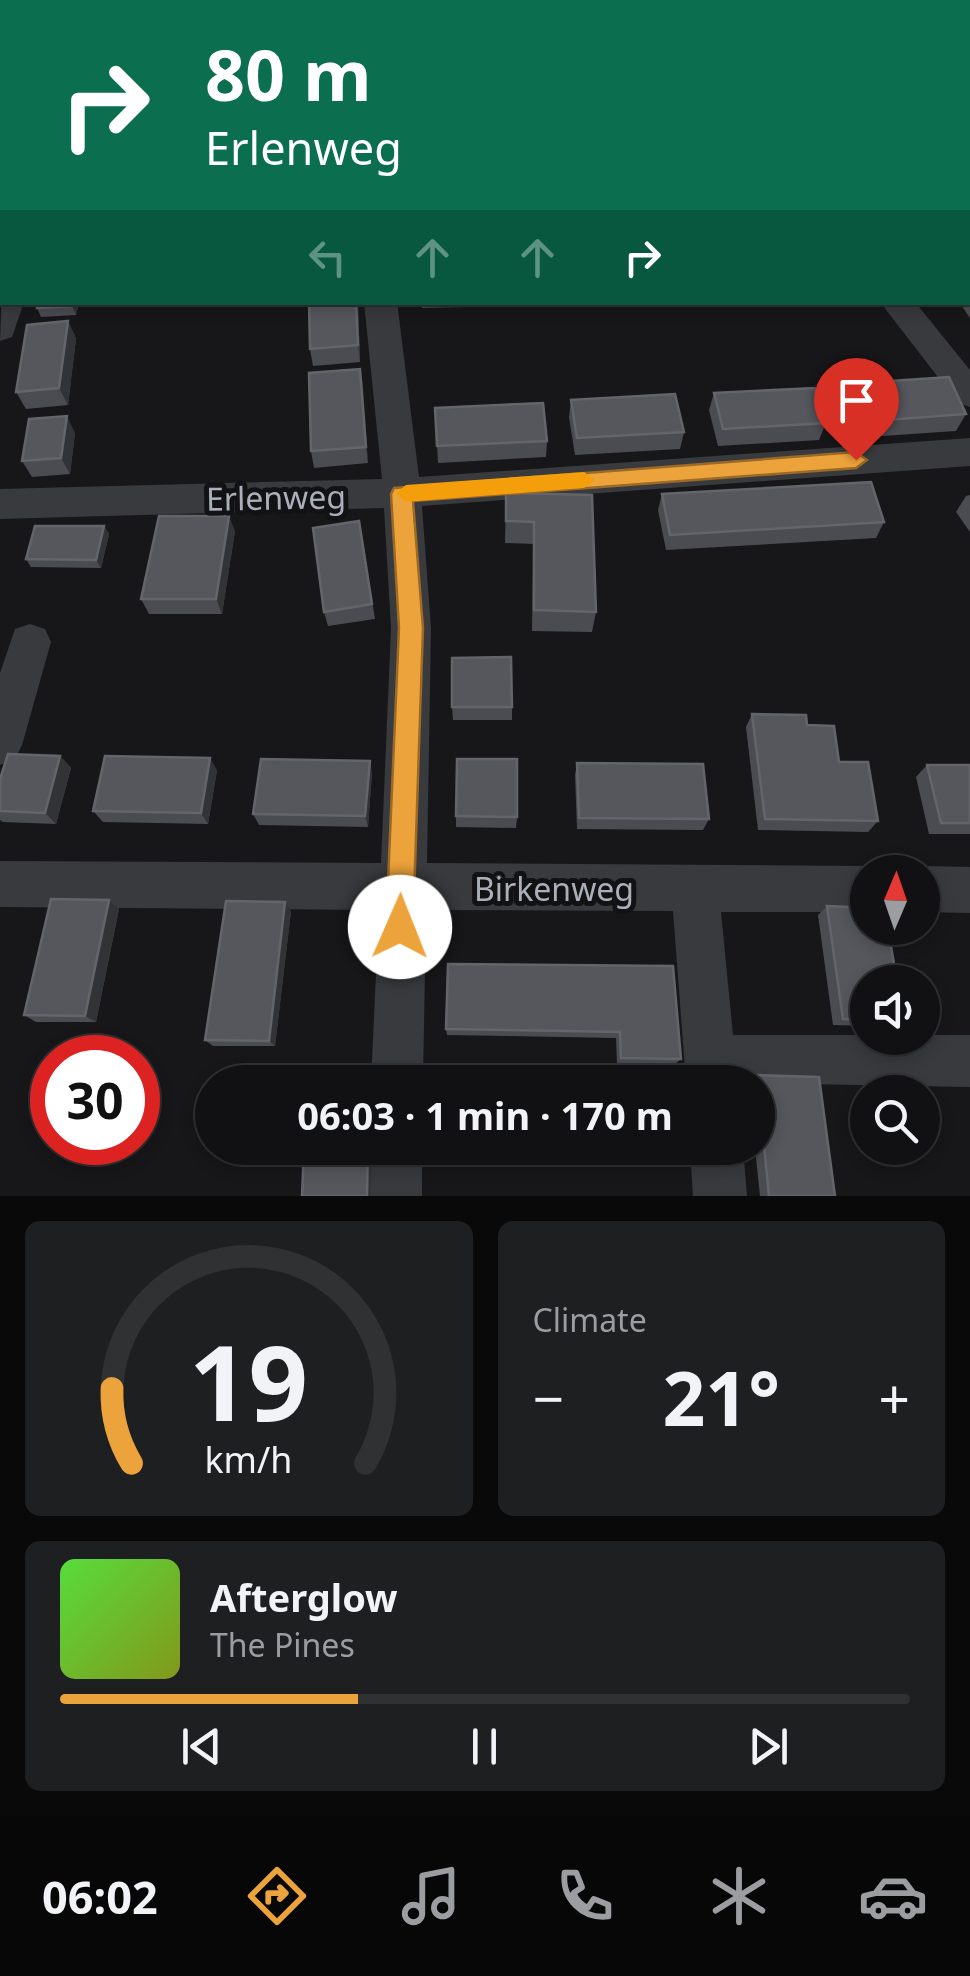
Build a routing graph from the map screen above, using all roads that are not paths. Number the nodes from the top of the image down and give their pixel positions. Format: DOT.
graph roads {
  1 [pos="7,305"];
  2 [pos="380,305"];
  3 [pos="898,305"];
  4 [pos="0,329"];
  5 [pos="970,394"];
  6 [pos="970,452"];
  7 [pos="402,494"];
  8 [pos="0,504"];
  9 [pos="30,642"];
  10 [pos="0,745"];
  11 [pos="0,884"];
  12 [pos="695,886"];
  13 [pos="400,888"];
  14 [pos="850,888"];
  15 [pos="940,889"];
  16 [pos="970,890"];
  17 [pos="970,1061"];
  18 [pos="397,1065"];
  19 [pos="710,1065"];
  20 [pos="775,1069"];
  21 [pos="396,1165"];
  22 [pos="718,1165"];
  23 [pos="395,1196"];
  24 [pos="720,1196"];
  1 -- 4 [label="street"];
  2 -- 7 [label="street"];
  3 -- 5 [label="street"];
  6 -- 7 [label="street, Erlenweg"];
  7 -- 8 [label="street, Erlenweg"];
  7 -- 13 [label="street"];
  9 -- 10 [label="street"];
  11 -- 13 [label="street, Birkenweg"];
  12 -- 13 [label="street, Birkenweg"];
  12 -- 14 [label="street, Birkenweg"];
  12 -- 19 [label="street"];
  13 -- 18 [label="street"];
  15 -- 16 [label="street"];
  17 -- 20 [label="street"];
  21 -- 23 [label="street"];
  22 -- 24 [label="street"];
}
